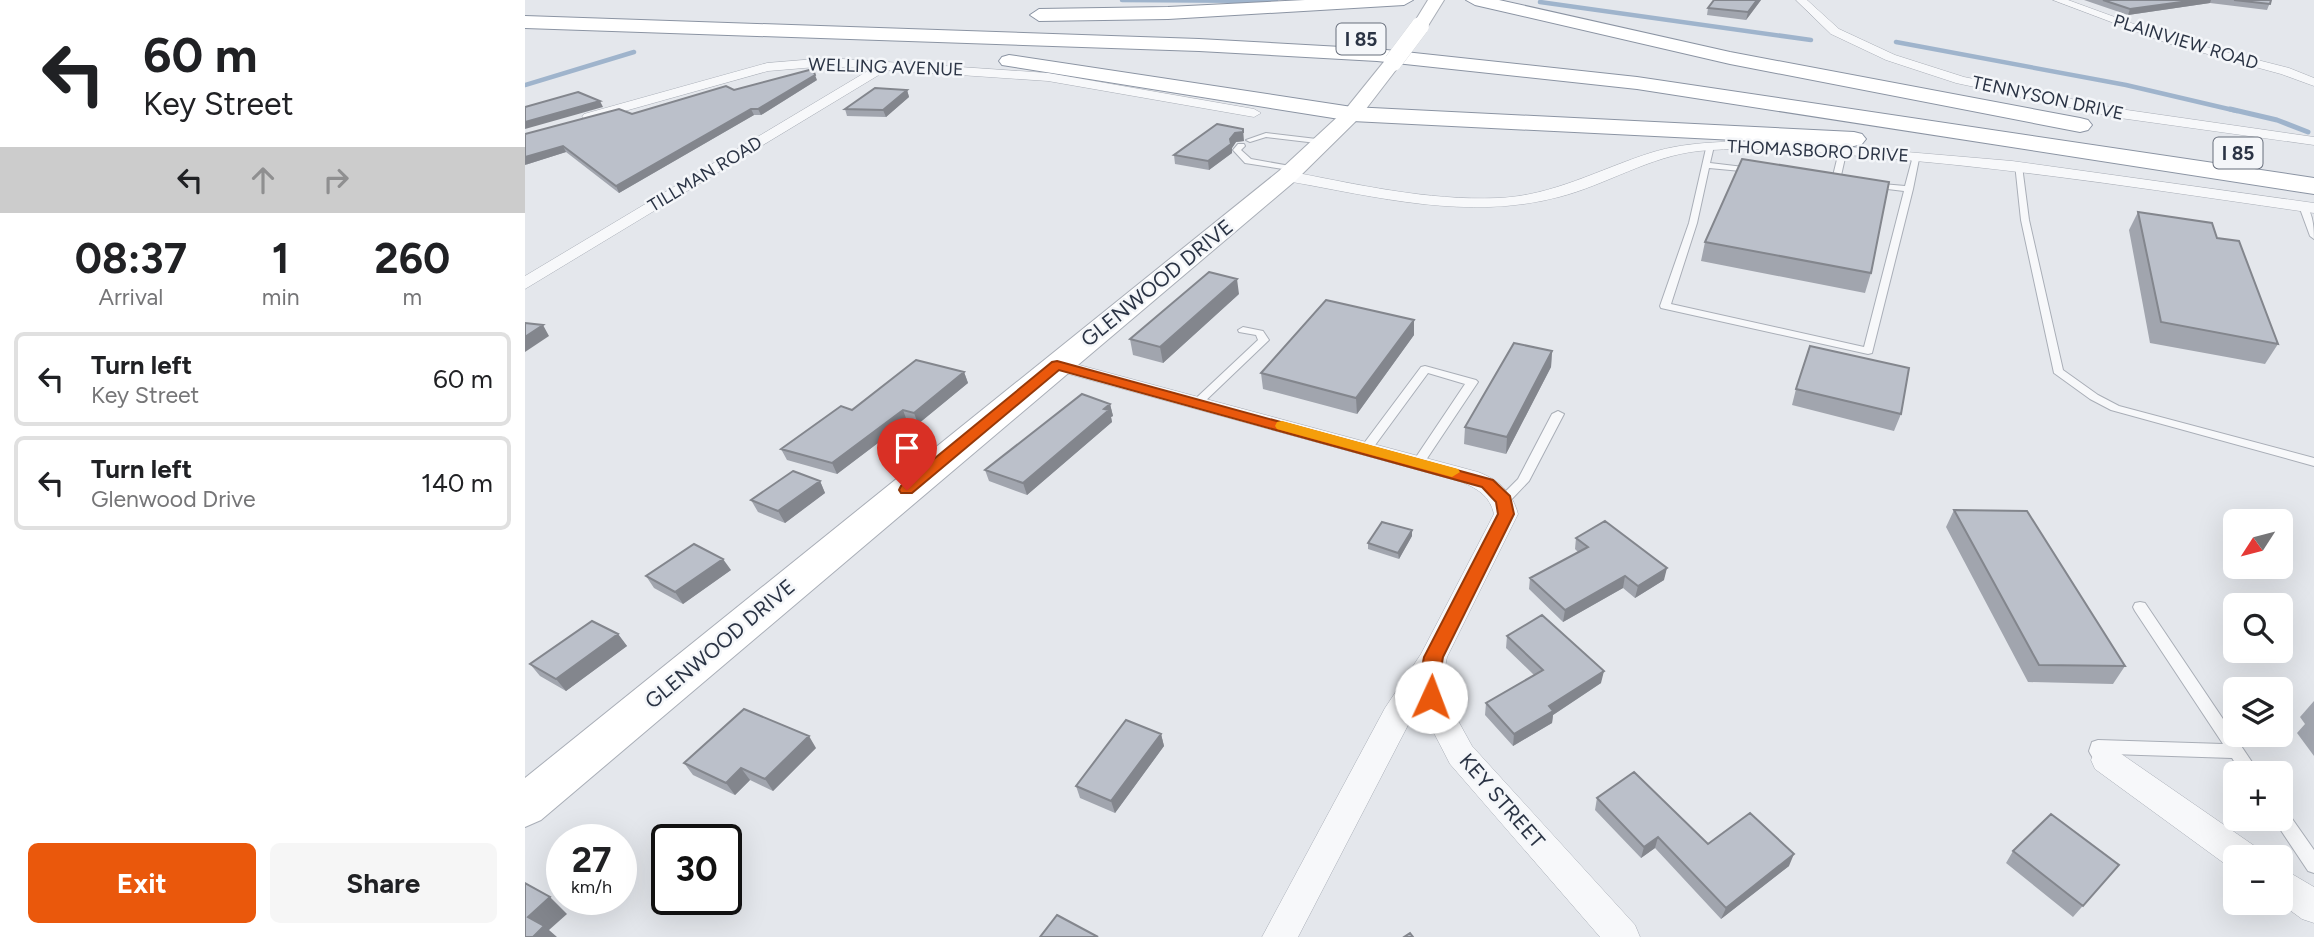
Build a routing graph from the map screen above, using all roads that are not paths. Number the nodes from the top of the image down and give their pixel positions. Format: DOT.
graph roads {
  1 [pos="1404,0"];
  2 [pos="1436,0"];
  3 [pos="1475,0"];
  4 [pos="1801,0"];
  5 [pos="2057,0"];
  6 [pos="525,5"];
  7 [pos="781,12"];
  8 [pos="731,13"];
  9 [pos="1019,15"];
  10 [pos="525,22"];
  11 [pos="634,26"];
  12 [pos="886,65"];
  13 [pos="2311,80"];
  14 [pos="1254,113"];
  15 [pos="1352,114"];
  16 [pos="574,121"];
  17 [pos="2099,132"];
  18 [pos="1250,140"];
  19 [pos="1325,142"];
  20 [pos="2314,142"];
  21 [pos="1241,146"];
  22 [pos="1710,146"];
  23 [pos="1843,149"];
  24 [pos="1917,156"];
  25 [pos="2314,164"];
  26 [pos="1705,165"];
  27 [pos="2018,166"];
  28 [pos="1758,171"];
  29 [pos="1291,173"];
  30 [pos="1823,179"];
  31 [pos="1836,180"];
  32 [pos="1848,182"];
  33 [pos="1860,183"];
  34 [pos="1909,189"];
  35 [pos="2311,197"];
  36 [pos="2314,236"];
  37 [pos="525,284"];
  38 [pos="1243,330"];
  39 [pos="1057,365"];
  40 [pos="1197,403"];
  41 [pos="1558,414"];
  42 [pos="1366,449"];
  43 [pos="2314,462"];
  44 [pos="1418,463"];
  45 [pos="1504,500"];
  46 [pos="2140,607"];
  47 [pos="1433,657"];
  48 [pos="2237,751"];
  49 [pos="2106,760"];
  50 [pos="2244,761"];
  51 [pos="525,806"];
  52 [pos="2291,831"];
  53 [pos="2226,845"];
  54 [pos="2314,865"];
  55 [pos="2293,892"];
  56 [pos="2314,907"];
  57 [pos="1279,937"];
  58 [pos="1623,937"];
  1 -- 9 [label="highway"];
  2 -- 15 [label="street, GLENWOOD DRIVE, bridge"];
  3 -- 25 [label="highway, I 85"];
  4 -- 20 [label="street, TENNYSON DRIVE"];
  5 -- 13 [label="street, PLAINVIEW ROAD"];
  6 -- 8 [label="highway, I 85"];
  7 -- 8 [label="highway"];
  8 -- 17 [label="highway, I 85"];
  10 -- 11 [label="highway, I 85"];
  11 -- 15 [label="highway"];
  11 -- 35 [label="highway, I 85"];
  12 -- 14 [label="street, WELLING AVENUE"];
  12 -- 16 [label="street, WELLING AVENUE"];
  12 -- 37 [label="street, TILLMAN ROAD"];
  15 -- 19 [label="street, GLENWOOD DRIVE"];
  15 -- 35 [label="highway"];
  18 -- 19 [label="lane"];
  19 -- 29 [label="street, GLENWOOD DRIVE"];
  21 -- 29 [label="lane"];
  22 -- 23 [label="street, THOMASBORO DRIVE"];
  22 -- 26 [label="lane"];
  22 -- 29 [label="street, THOMASBORO DRIVE"];
  23 -- 24 [label="street, THOMASBORO DRIVE"];
  23 -- 31 [label="lane"];
  24 -- 27 [label="street, THOMASBORO DRIVE"];
  24 -- 34 [label="lane"];
  26 -- 28 [label="lane"];
  26 -- 34 [label="lane"];
  27 -- 35 [label="street, THOMASBORO DRIVE"];
  27 -- 43 [label="lane"];
  29 -- 39 [label="street, GLENWOOD DRIVE"];
  30 -- 31 [label="lane"];
  31 -- 32 [label="lane"];
  33 -- 34 [label="lane"];
  35 -- 36 [label="lane"];
  38 -- 40 [label="lane"];
  39 -- 40 [label="street"];
  39 -- 51 [label="street, GLENWOOD DRIVE"];
  40 -- 42 [label="street"];
  41 -- 45 [label="lane"];
  42 -- 44 [label="street"];
  42 -- 44 [label="lane"];
  44 -- 45 [label="street"];
  45 -- 47 [label="street, KEY STREET"];
  46 -- 48 [label="lane"];
  47 -- 57 [label="street"];
  47 -- 58 [label="street, KEY STREET"];
  48 -- 49 [label="lane"];
  48 -- 50 [label="lane"];
  49 -- 53 [label="street"];
  52 -- 54 [label="lane"];
  55 -- 56 [label="street"];
}
